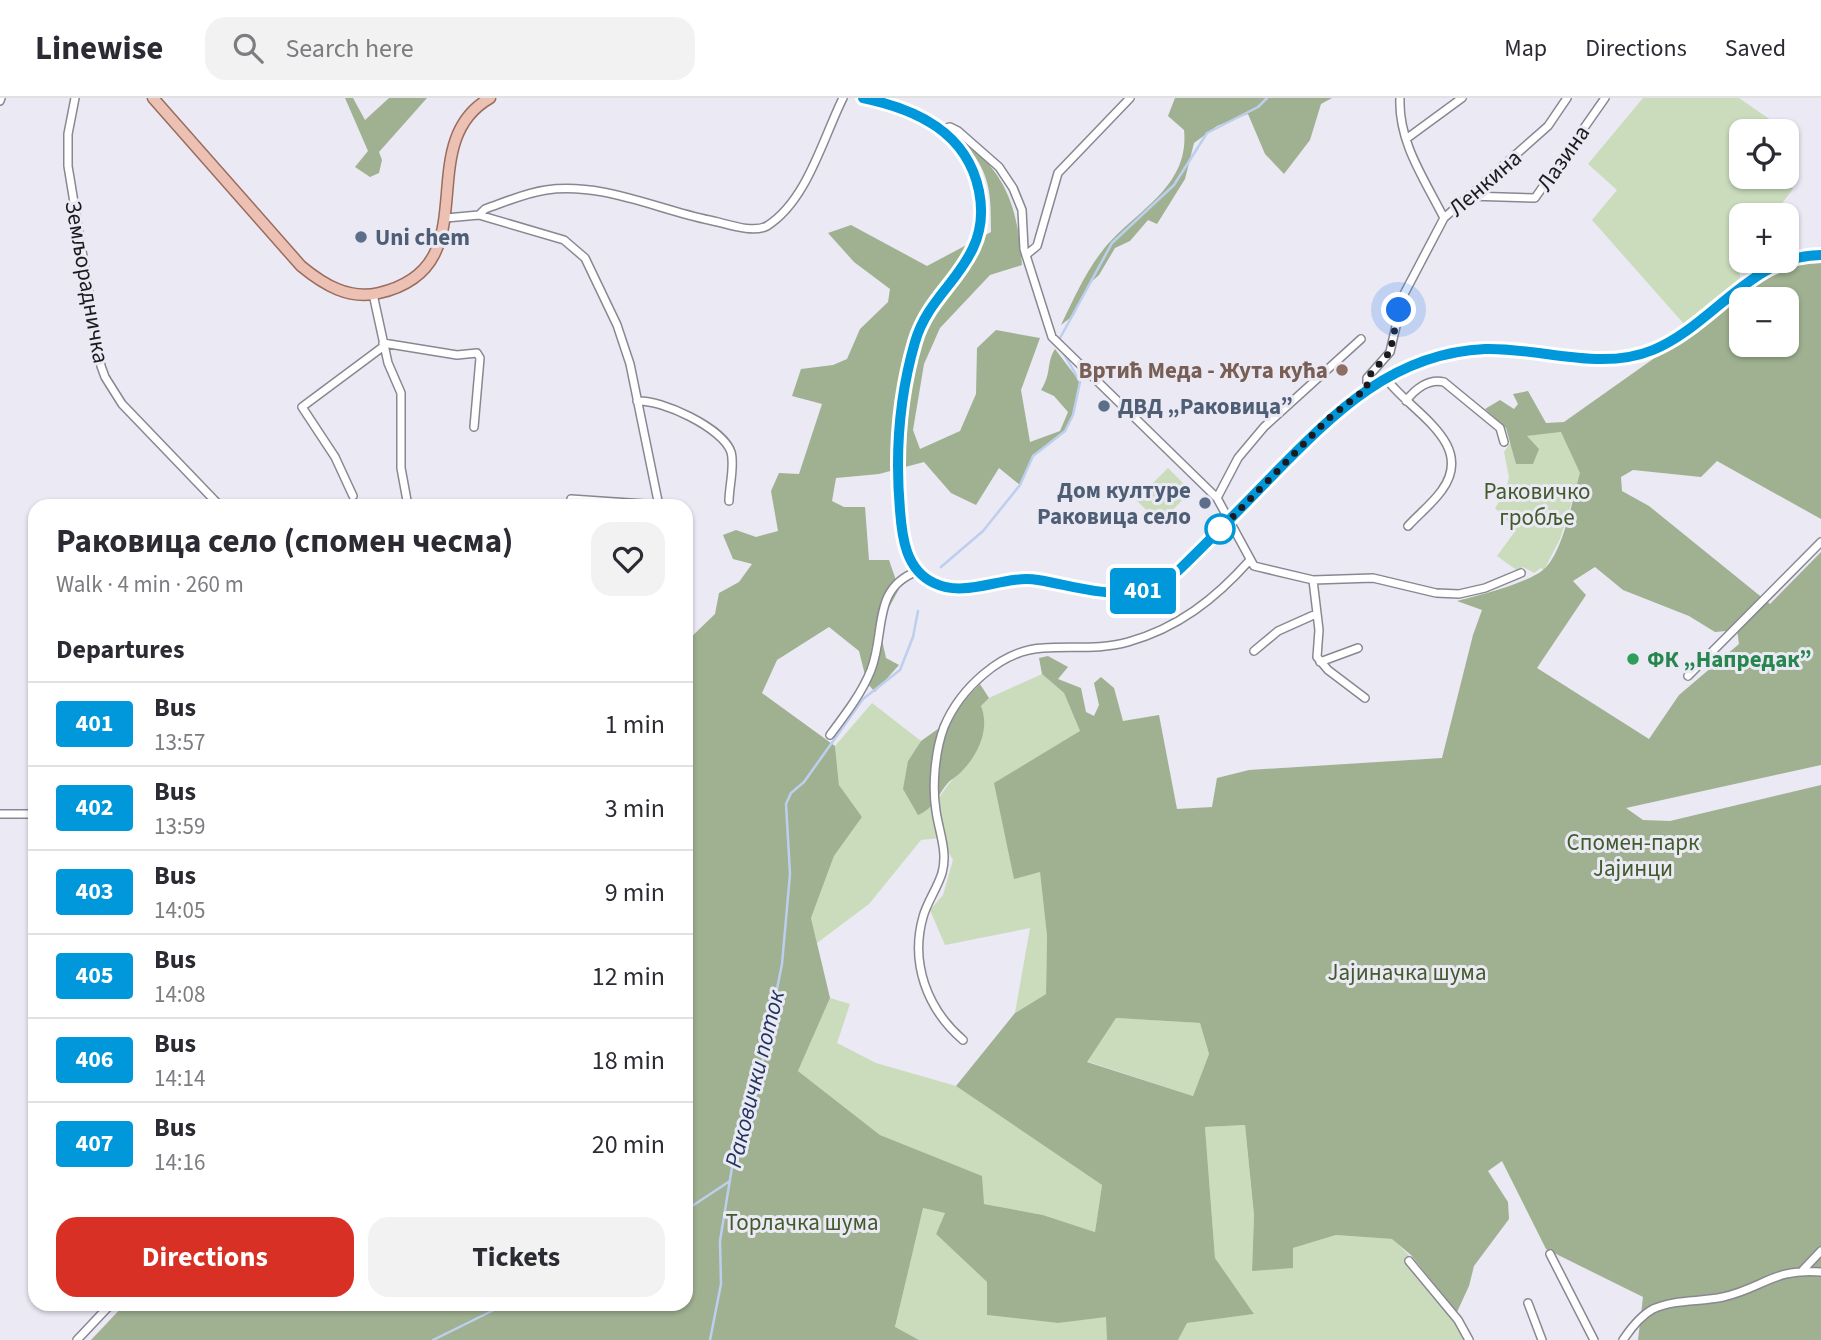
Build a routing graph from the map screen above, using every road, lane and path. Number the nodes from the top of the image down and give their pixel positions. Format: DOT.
graph roads {
  1 [pos="75,98"];
  2 [pos="153,98"];
  3 [pos="490,98"];
  4 [pos="843,98"];
  5 [pos="863,98"];
  6 [pos="1130,98"];
  7 [pos="1399,98"];
  8 [pos="1462,98"];
  9 [pos="1567,98"];
  10 [pos="1605,98"];
  11 [pos="903,103"];
  12 [pos="942,129"];
  13 [pos="1406,139"];
  14 [pos="1469,196"];
  15 [pos="479,215"];
  16 [pos="446,218"];
  17 [pos="1444,218"];
  18 [pos="1026,255"];
  19 [pos="1821,255"];
  20 [pos="373,294"];
  21 [pos="1361,339"];
  22 [pos="383,345"];
  23 [pos="1385,377"];
  24 [pos="1367,388"];
  25 [pos="638,401"];
  26 [pos="1406,401"];
  27 [pos="474,427"];
  28 [pos="1504,442"];
  29 [pos="353,496"];
  30 [pos="1217,498"];
  31 [pos="213,499"];
  32 [pos="407,499"];
  33 [pos="658,499"];
  34 [pos="729,501"];
  35 [pos="1230,519"];
  36 [pos="1408,526"];
  37 [pos="1821,542"];
  38 [pos="1249,561"];
  39 [pos="918,571"];
  40 [pos="1521,573"];
  41 [pos="1313,580"];
  42 [pos="1316,614"];
  43 [pos="1358,648"];
  44 [pos="1254,651"];
  45 [pos="1320,662"];
  46 [pos="1688,676"];
  47 [pos="1365,698"];
  48 [pos="830,735"];
  49 [pos="0,814"];
  50 [pos="28,814"];
  51 [pos="963,1040"];
  52 [pos="1821,1251"];
  53 [pos="1550,1254"];
  54 [pos="1409,1261"];
  55 [pos="1803,1270"];
  56 [pos="1821,1272"];
  57 [pos="1528,1303"];
  58 [pos="104,1311"];
  59 [pos="77,1340"];
  60 [pos="1469,1340"];
  61 [pos="1542,1340"];
  62 [pos="1594,1340"];
  63 [pos="1623,1340"];
  1 -- 31 [label="street, Земљорадничка"];
  2 -- 20 [label="main road"];
  3 -- 16 [label="main road"];
  4 -- 15 [label="street"];
  5 -- 11 [label="main road"];
  6 -- 18 [label="street"];
  7 -- 13 [label="street"];
  8 -- 13 [label="street"];
  9 -- 14 [label="street, Ленкина"];
  10 -- 14 [label="street, Лазина"];
  11 -- 12 [label="main road"];
  12 -- 18 [label="street"];
  12 -- 39 [label="main road"];
  13 -- 17 [label="street"];
  14 -- 17 [label="street, Ленкина"];
  15 -- 16 [label="street"];
  15 -- 25 [label="street"];
  16 -- 20 [label="main road"];
  17 -- 24 [label="street, Ленкина"];
  18 -- 30 [label="street"];
  19 -- 23 [label="main road"];
  20 -- 22 [label="street"];
  21 -- 30 [label="street"];
  22 -- 27 [label="street"];
  22 -- 29 [label="street"];
  22 -- 32 [label="street"];
  23 -- 24 [label="main road"];
  23 -- 26 [label="street"];
  24 -- 35 [label="main road"];
  25 -- 33 [label="street"];
  25 -- 34 [label="street"];
  26 -- 28 [label="street"];
  26 -- 36 [label="street"];
  30 -- 35 [label="street"];
  35 -- 38 [label="street"];
  35 -- 39 [label="main road"];
  37 -- 46 [label="street"];
  38 -- 41 [label="street"];
  38 -- 51 [label="street"];
  39 -- 48 [label="street"];
  40 -- 41 [label="street"];
  41 -- 42 [label="street"];
  42 -- 44 [label="street"];
  42 -- 45 [label="street"];
  43 -- 45 [label="street"];
  45 -- 47 [label="street"];
  49 -- 50 [label="street"];
  52 -- 55 [label="street"];
  53 -- 62 [label="street"];
  54 -- 60 [label="street"];
  55 -- 56 [label="street"];
  55 -- 63 [label="street"];
  57 -- 61 [label="street"];
  58 -- 59 [label="street"];
}
